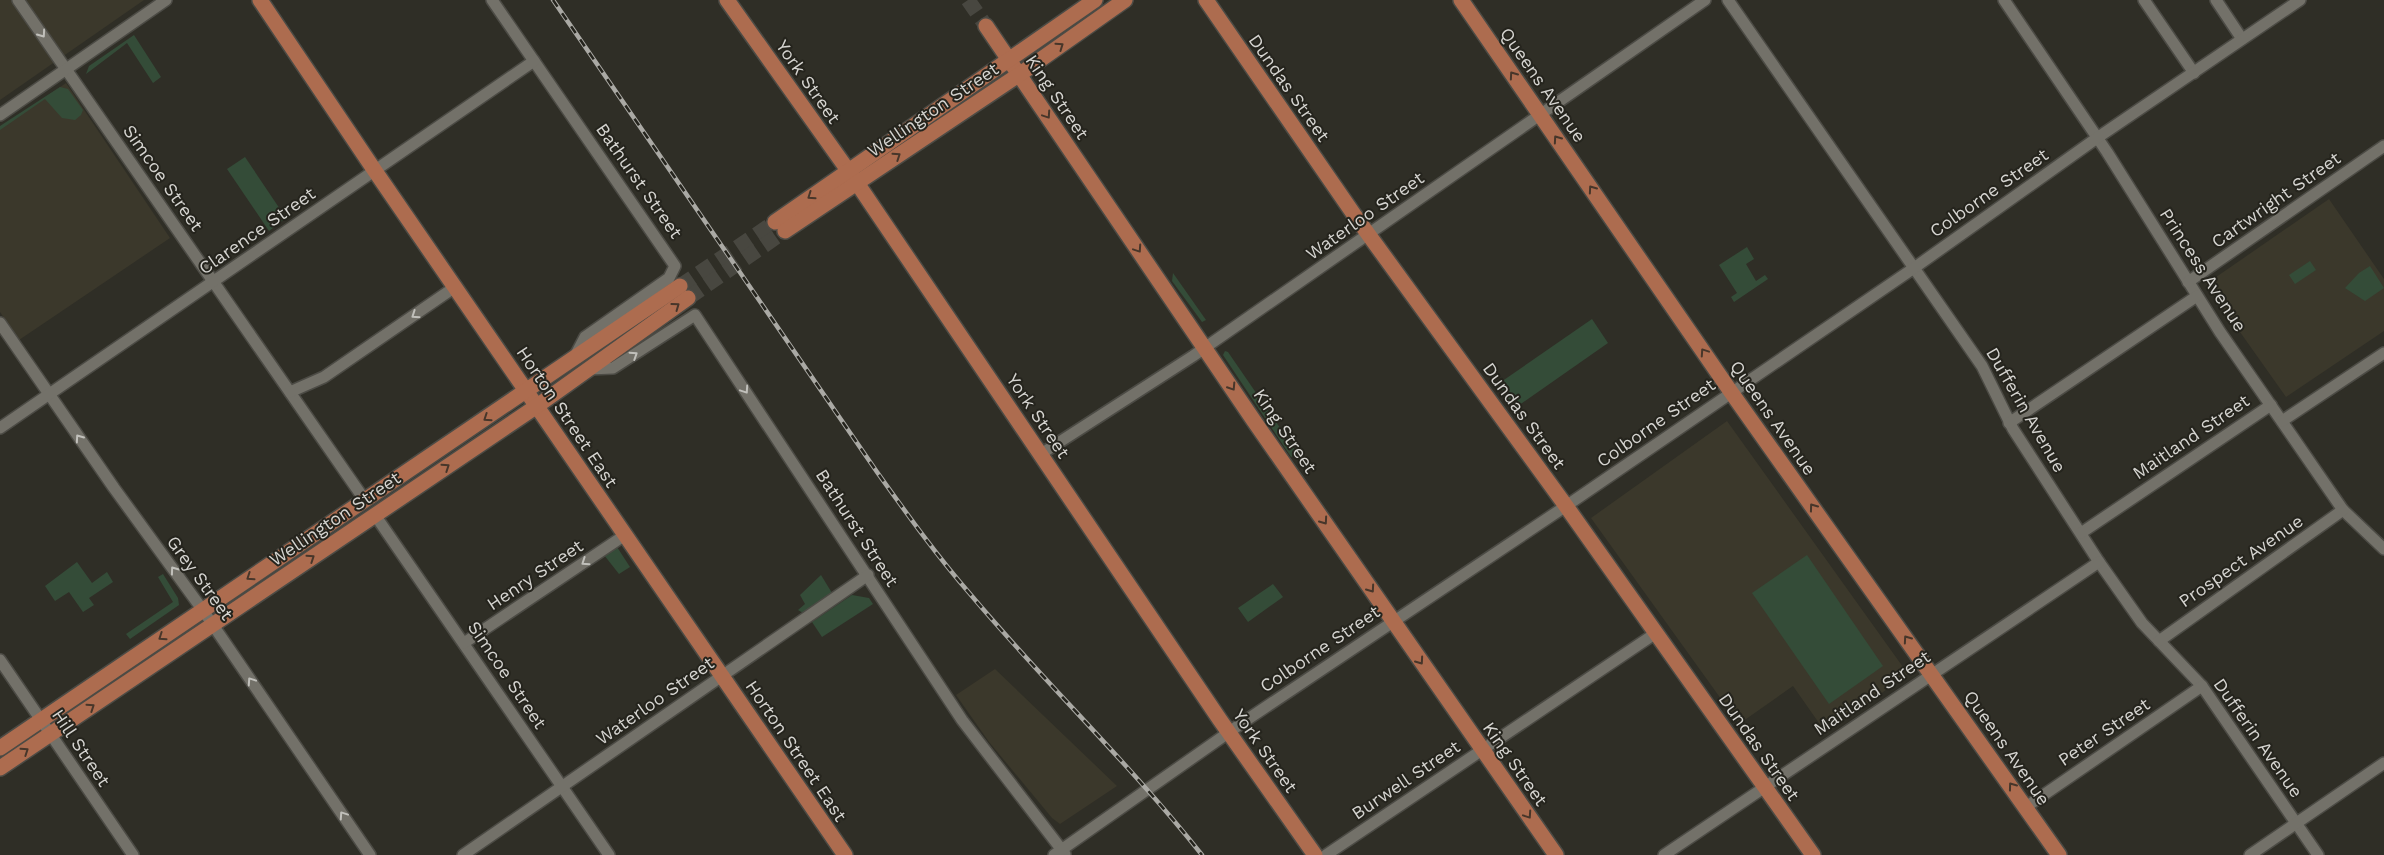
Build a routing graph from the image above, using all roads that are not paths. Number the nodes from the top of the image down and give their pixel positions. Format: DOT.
graph roads {
  1 [pos="18,0"];
  2 [pos="166,0"];
  3 [pos="260,0"];
  4 [pos="492,0"];
  5 [pos="727,0"];
  6 [pos="1095,0"];
  7 [pos="1126,0"];
  8 [pos="1206,0"];
  9 [pos="1461,0"];
  10 [pos="1705,0"];
  11 [pos="1728,0"];
  12 [pos="2004,0"];
  13 [pos="2144,0"];
  14 [pos="2216,0"];
  15 [pos="2300,0"];
  16 [pos="986,26"];
  17 [pos="2242,39"];
  18 [pos="534,61"];
  19 [pos="1010,61"];
  20 [pos="66,69"];
  21 [pos="2194,73"];
  22 [pos="1020,74"];
  23 [pos="0,115"];
  24 [pos="1541,115"];
  25 [pos="2097,138"];
  26 [pos="2384,146"];
  27 [pos="831,147"];
  28 [pos="874,152"];
  29 [pos="374,171"];
  30 [pos="848,171"];
  31 [pos="857,183"];
  32 [pos="1369,234"];
  33 [pos="1914,268"];
  34 [pos="214,282"];
  35 [pos="2188,282"];
  36 [pos="455,288"];
  37 [pos="2196,296"];
  38 [pos="0,323"];
  39 [pos="1205,346"];
  40 [pos="2384,353"];
  41 [pos="573,360"];
  42 [pos="589,369"];
  43 [pos="527,391"];
  44 [pos="290,392"];
  45 [pos="1731,392"];
  46 [pos="50,394"];
  47 [pos="2271,404"];
  48 [pos="537,406"];
  49 [pos="2282,421"];
  50 [pos="2009,423"];
  51 [pos="0,428"];
  52 [pos="1041,454"];
  53 [pos="364,499"];
  54 [pos="1566,506"];
  55 [pos="2343,510"];
  56 [pos="375,514"];
  57 [pos="2081,533"];
  58 [pos="625,535"];
  59 [pos="2384,549"];
  60 [pos="2099,562"];
  61 [pos="868,575"];
  62 [pos="202,609"];
  63 [pos="1393,621"];
  64 [pos="212,624"];
  65 [pos="1656,633"];
  66 [pos="2159,640"];
  67 [pos="464,643"];
  68 [pos="0,660"];
  69 [pos="1931,674"];
  70 [pos="722,675"];
  71 [pos="2202,686"];
  72 [pos="41,720"];
  73 [pos="1229,733"];
  74 [pos="50,734"];
  75 [pos="0,748"];
  76 [pos="1482,750"];
  77 [pos="2384,763"];
  78 [pos="0,768"];
  79 [pos="562,786"];
  80 [pos="1765,787"];
  81 [pos="2026,807"];
  82 [pos="2297,824"];
  83 [pos="1061,853"];
  84 [pos="133,855"];
  85 [pos="370,855"];
  86 [pos="463,855"];
  87 [pos="609,855"];
  88 [pos="845,855"];
  89 [pos="1315,855"];
  90 [pos="1326,855"];
  91 [pos="1556,855"];
  92 [pos="1664,855"];
  93 [pos="1813,855"];
  94 [pos="2059,855"];
  95 [pos="2250,855"];
  96 [pos="2318,855"];
  1 -- 20 [label="street, Simcoe Street, one-way"];
  2 -- 20 [label="street"];
  3 -- 29 [label="main road, Horton Street East"];
  4 -- 18 [label="street, Bathurst Street"];
  5 -- 27 [label="main road, York Street"];
  6 -- 19 [label="main road, Wellington Street"];
  22 -- 7 [label="main road, Wellington Street, one-way"];
  8 -- 32 [label="main road, Dundas Street"];
  24 -- 9 [label="main road, Queens Avenue, one-way"];
  10 -- 24 [label="street, Waterloo Street"];
  11 -- 33 [label="street, Dufferin Avenue"];
  12 -- 25 [label="street, Princess Avenue"];
  13 -- 21 [label="street"];
  14 -- 17 [label="street"];
  15 -- 17 [label="street, Colborne Street"];
  16 -- 19 [label="main road, King Street"];
  17 -- 21 [label="street, Colborne Street"];
  18 -- 29 [label="street, Clarence Street"];
  18 -- 41 [label="street, Bathurst Street"];
  19 -- 22 [label="main road, King Street"];
  19 -- 28 [label="main road, Wellington Street"];
  20 -- 23 [label="street"];
  20 -- 34 [label="street, Simcoe Street"];
  21 -- 25 [label="street, Colborne Street"];
  31 -- 22 [label="main road, Wellington Street, one-way"];
  22 -- 39 [label="main road, King Street, one-way"];
  24 -- 32 [label="street, Waterloo Street"];
  45 -- 24 [label="main road, Queens Avenue, one-way"];
  25 -- 33 [label="street, Colborne Street"];
  25 -- 35 [label="street, Princess Avenue"];
  26 -- 35 [label="street, Cartwright Street"];
  27 -- 28 [label="main road"];
  27 -- 30 [label="main road, York Street"];
  28 -- 30 [label="main road, Wellington Street"];
  29 -- 34 [label="street, Clarence Street"];
  29 -- 36 [label="main road, Horton Street East"];
  30 -- 31 [label="main road, York Street"];
  30 -- 31 [label="main road, Wellington Street, one-way"];
  31 -- 52 [label="main road, York Street"];
  32 -- 39 [label="street, Waterloo Street"];
  32 -- 54 [label="main road, Dundas Street"];
  33 -- 45 [label="street, Colborne Street"];
  33 -- 50 [label="street, Dufferin Avenue"];
  34 -- 44 [label="street, Simcoe Street"];
  34 -- 46 [label="street, Clarence Street"];
  35 -- 37 [label="street, Princess Avenue"];
  36 -- 43 [label="main road, Horton Street East"];
  36 -- 44 [label="street, one-way"];
  37 -- 47 [label="street, Princess Avenue"];
  37 -- 50 [label="street"];
  38 -- 46 [label="street, Grey Street"];
  39 -- 52 [label="street, Waterloo Street"];
  39 -- 63 [label="main road, King Street, one-way"];
  40 -- 49 [label="street"];
  42 -- 41 [label="main road, Wellington Street, one-way"];
  41 -- 43 [label="main road, Wellington Street"];
  42 -- 48 [label="main road, Wellington Street"];
  42 -- 61 [label="street, Bathurst Street, one-way"];
  43 -- 48 [label="main road, Horton Street East"];
  43 -- 53 [label="main road, Wellington Street, one-way"];
  44 -- 53 [label="street, Simcoe Street"];
  45 -- 54 [label="street, Colborne Street"];
  69 -- 45 [label="main road, Queens Avenue, one-way"];
  46 -- 51 [label="street, Clarence Street"];
  62 -- 46 [label="street, Grey Street, one-way"];
  47 -- 49 [label="street, Princess Avenue"];
  47 -- 57 [label="street, Maitland Street"];
  56 -- 48 [label="main road, Wellington Street, one-way"];
  48 -- 58 [label="main road, Horton Street East"];
  49 -- 55 [label="street, Princess Avenue"];
  50 -- 57 [label="street, Dufferin Avenue"];
  52 -- 73 [label="main road, York Street"];
  53 -- 62 [label="main road, Wellington Street, one-way"];
  54 -- 63 [label="street, Colborne Street"];
  54 -- 65 [label="main road, Dundas Street"];
  55 -- 59 [label="street, Princess Avenue"];
  55 -- 66 [label="street, Prospect Avenue"];
  64 -- 56 [label="main road, Wellington Street, one-way"];
  56 -- 67 [label="street, Simcoe Street"];
  57 -- 60 [label="street, Dufferin Avenue"];
  58 -- 67 [label="street, Henry Street, one-way"];
  58 -- 70 [label="main road, Horton Street East"];
  60 -- 66 [label="street, Dufferin Avenue"];
  60 -- 69 [label="street, Maitland Street"];
  61 -- 70 [label="street, Waterloo Street"];
  61 -- 83 [label="street, Bathurst Street"];
  62 -- 64 [label="street, Grey Street"];
  62 -- 72 [label="main road, Wellington Street, one-way"];
  63 -- 73 [label="street, Colborne Street"];
  63 -- 76 [label="main road, King Street, one-way"];
  74 -- 64 [label="main road, Wellington Street, one-way"];
  85 -- 64 [label="street, Grey Street, one-way"];
  65 -- 76 [label="street, Burwell Street"];
  65 -- 80 [label="main road, Dundas Street"];
  66 -- 71 [label="street, Dufferin Avenue"];
  67 -- 79 [label="street, Simcoe Street"];
  68 -- 72 [label="street, Hill Street"];
  69 -- 80 [label="street, Maitland Street"];
  81 -- 69 [label="main road, Queens Avenue, one-way"];
  70 -- 79 [label="street, Waterloo Street"];
  70 -- 88 [label="main road, Horton Street East"];
  71 -- 81 [label="street, Peter Street"];
  71 -- 82 [label="street, Dufferin Avenue"];
  72 -- 74 [label="street, Hill Street"];
  72 -- 75 [label="main road, Wellington Street"];
  73 -- 83 [label="street, Colborne Street"];
  73 -- 89 [label="main road, York Street"];
  78 -- 74 [label="main road, Wellington Street, one-way"];
  74 -- 84 [label="street, Hill Street"];
  76 -- 90 [label="street, Burwell Street"];
  76 -- 91 [label="main road, King Street, one-way"];
  77 -- 82 [label="street"];
  79 -- 86 [label="street, Waterloo Street"];
  79 -- 87 [label="street, Simcoe Street"];
  80 -- 92 [label="street, Maitland Street"];
  80 -- 93 [label="main road, Dundas Street"];
  81 -- 94 [label="main road, Queens Avenue"];
  82 -- 95 [label="street"];
  82 -- 96 [label="street, Dufferin Avenue"];
}
